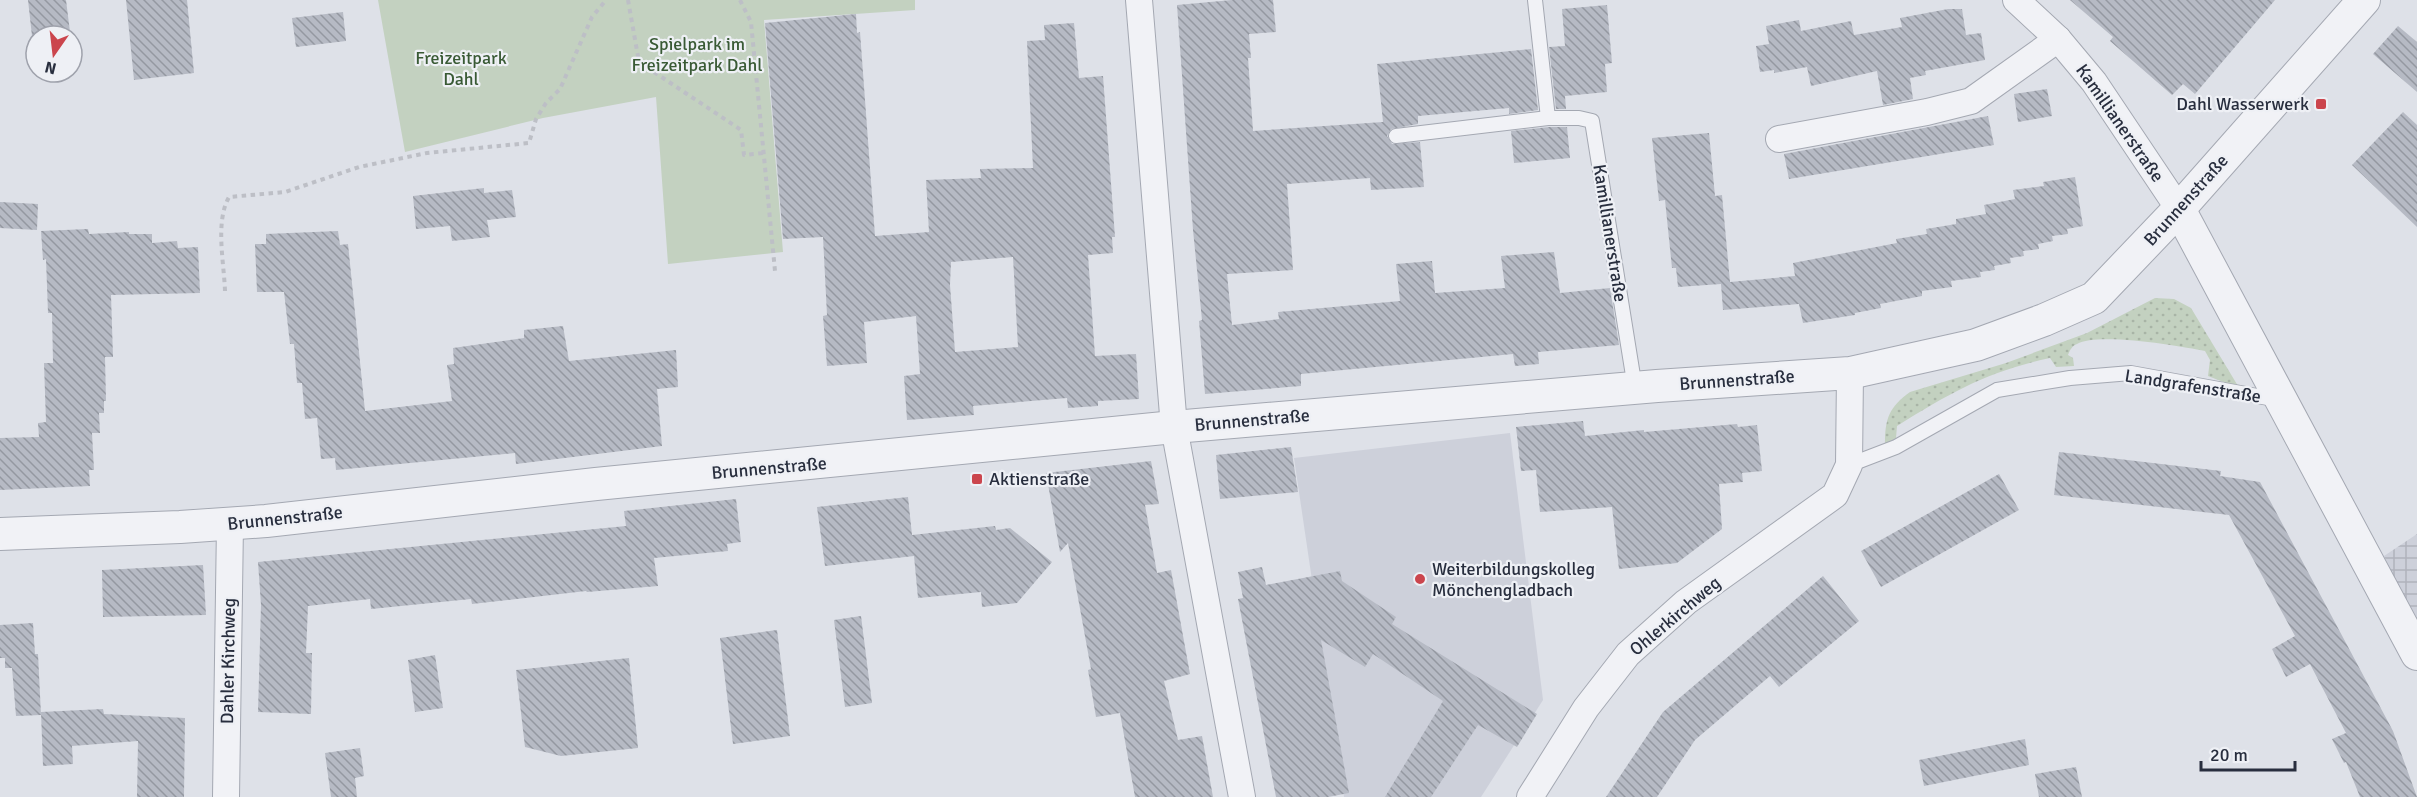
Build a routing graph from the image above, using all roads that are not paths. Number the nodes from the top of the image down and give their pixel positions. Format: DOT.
graph roads {
  1 [pos="1139,0"];
  2 [pos="1535,0"];
  3 [pos="2016,0"];
  4 [pos="2364,0"];
  5 [pos="2058,39"];
  6 [pos="1548,118"];
  7 [pos="1396,136"];
  8 [pos="1779,139"];
  9 [pos="2179,209"];
  10 [pos="1850,373"];
  11 [pos="1635,388"];
  12 [pos="2281,401"];
  13 [pos="1174,427"];
  14 [pos="1849,465"];
  15 [pos="230,524"];
  16 [pos="0,534"];
  17 [pos="2417,654"];
  18 [pos="226,797"];
  19 [pos="1242,797"];
  20 [pos="1530,797"];
  1 -- 13 [label="street"];
  2 -- 6 [label="lane"];
  3 -- 5 [label="street, Kamillianerstraße"];
  4 -- 9 [label="street, Brunnenstraße"];
  5 -- 8 [label="street"];
  5 -- 9 [label="street, Kamillianerstraße"];
  6 -- 7 [label="lane, Kamillianerstraße"];
  6 -- 11 [label="lane, Kamillianerstraße"];
  9 -- 10 [label="street, Brunnenstraße"];
  9 -- 12 [label="street, Landgrafenstraße"];
  10 -- 11 [label="street, Brunnenstraße"];
  10 -- 14 [label="street, Ohlerkirchweg"];
  11 -- 13 [label="street, Brunnenstraße"];
  12 -- 14 [label="lane, Landgrafenstraße"];
  12 -- 17 [label="street, Landgrafenstraße"];
  13 -- 15 [label="street, Brunnenstraße"];
  13 -- 19 [label="street"];
  14 -- 20 [label="street, Ohlerkirchweg"];
  15 -- 16 [label="street, Brunnenstraße"];
  15 -- 18 [label="street, Dahler Kirchweg"];
}
